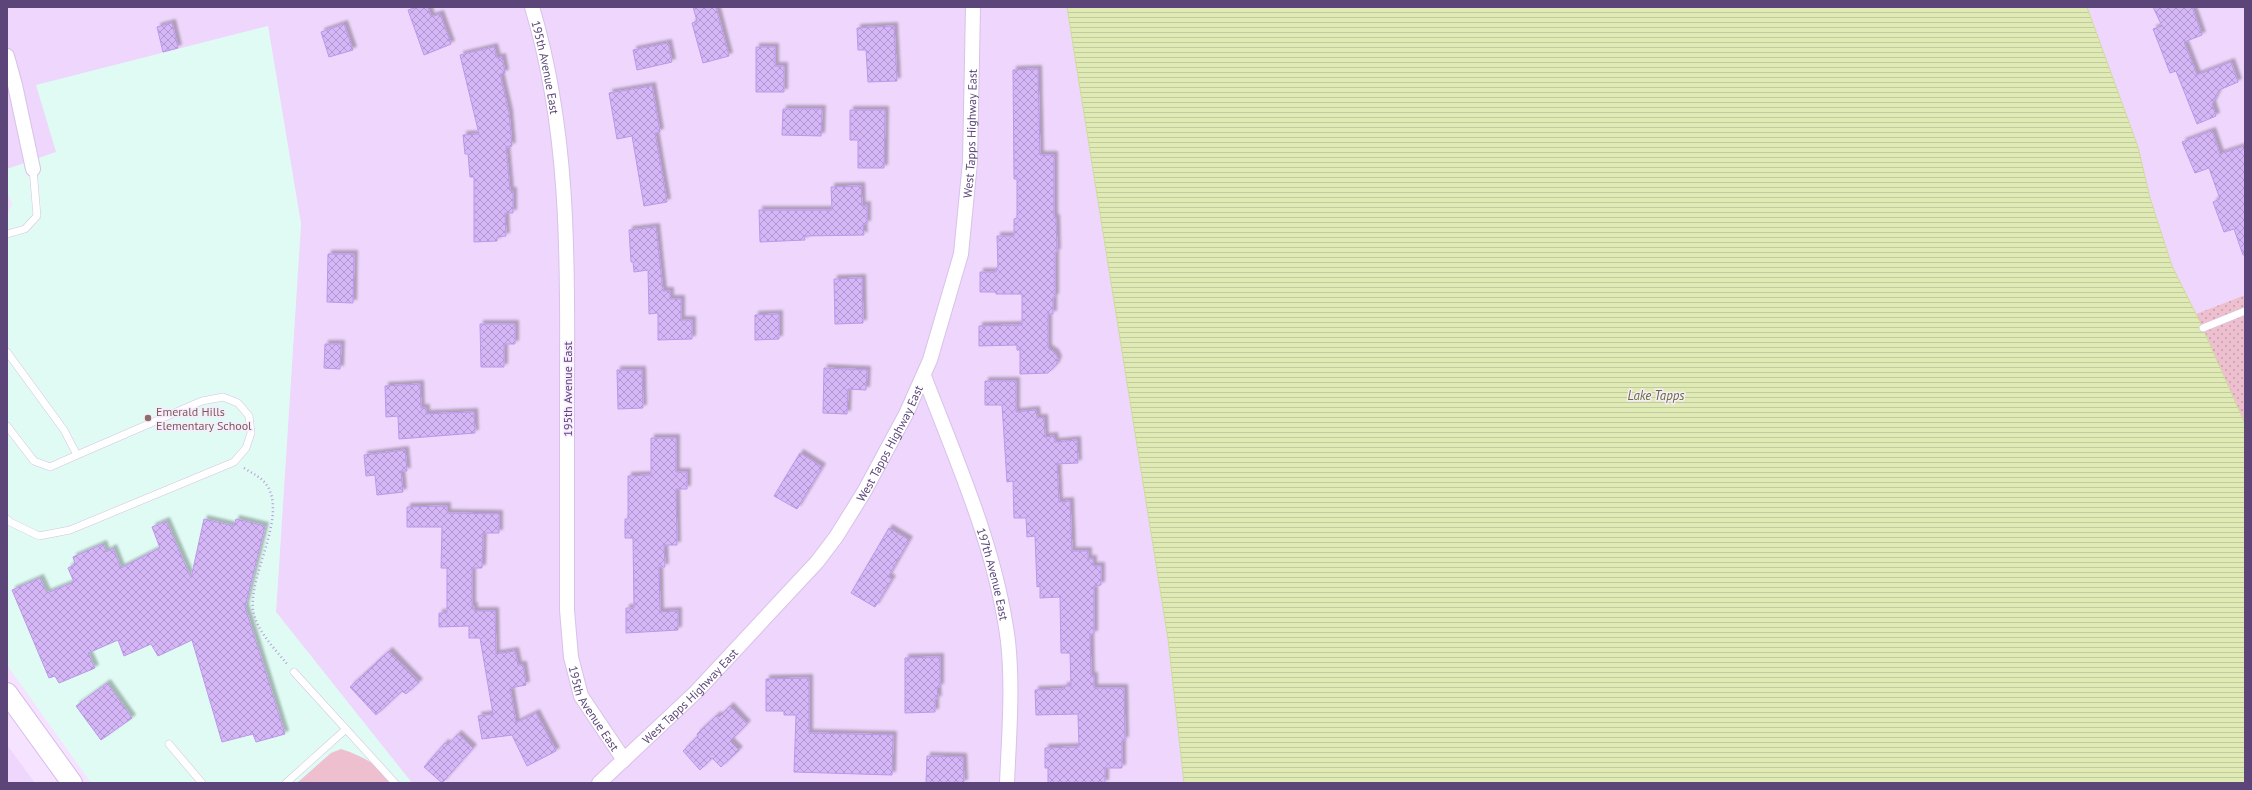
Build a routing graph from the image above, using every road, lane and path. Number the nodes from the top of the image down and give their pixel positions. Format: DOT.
graph roads {
  1 [pos="532,7"];
  2 [pos="973,7"];
  3 [pos="7,56"];
  4 [pos="33,169"];
  5 [pos="7,234"];
  6 [pos="2245,311"];
  7 [pos="2203,328"];
  8 [pos="7,352"];
  9 [pos="924,376"];
  10 [pos="7,426"];
  11 [pos="77,455"];
  12 [pos="234,462"];
  13 [pos="7,519"];
  14 [pos="294,672"];
  15 [pos="7,693"];
  16 [pos="346,729"];
  17 [pos="169,744"];
  18 [pos="624,760"];
  19 [pos="72,783"];
  20 [pos="202,783"];
  21 [pos="286,783"];
  22 [pos="395,783"];
  23 [pos="599,783"];
  24 [pos="1006,783"];
  1 -- 18 [label="street, 195th Avenue East"];
  2 -- 9 [label="street, West Tapps Highway East"];
  3 -- 4 [label="street"];
  4 -- 5 [label="lane"];
  6 -- 7 [label="lane"];
  8 -- 11 [label="lane"];
  9 -- 18 [label="street, West Tapps Highway East"];
  9 -- 24 [label="street, 197th Avenue East"];
  10 -- 11 [label="lane"];
  11 -- 12 [label="lane"];
  12 -- 13 [label="lane"];
  12 -- 14 [label="path"];
  14 -- 16 [label="lane"];
  15 -- 19 [label="street"];
  16 -- 21 [label="lane"];
  16 -- 22 [label="lane"];
  17 -- 20 [label="lane"];
  18 -- 23 [label="street, West Tapps Highway East"];
}
